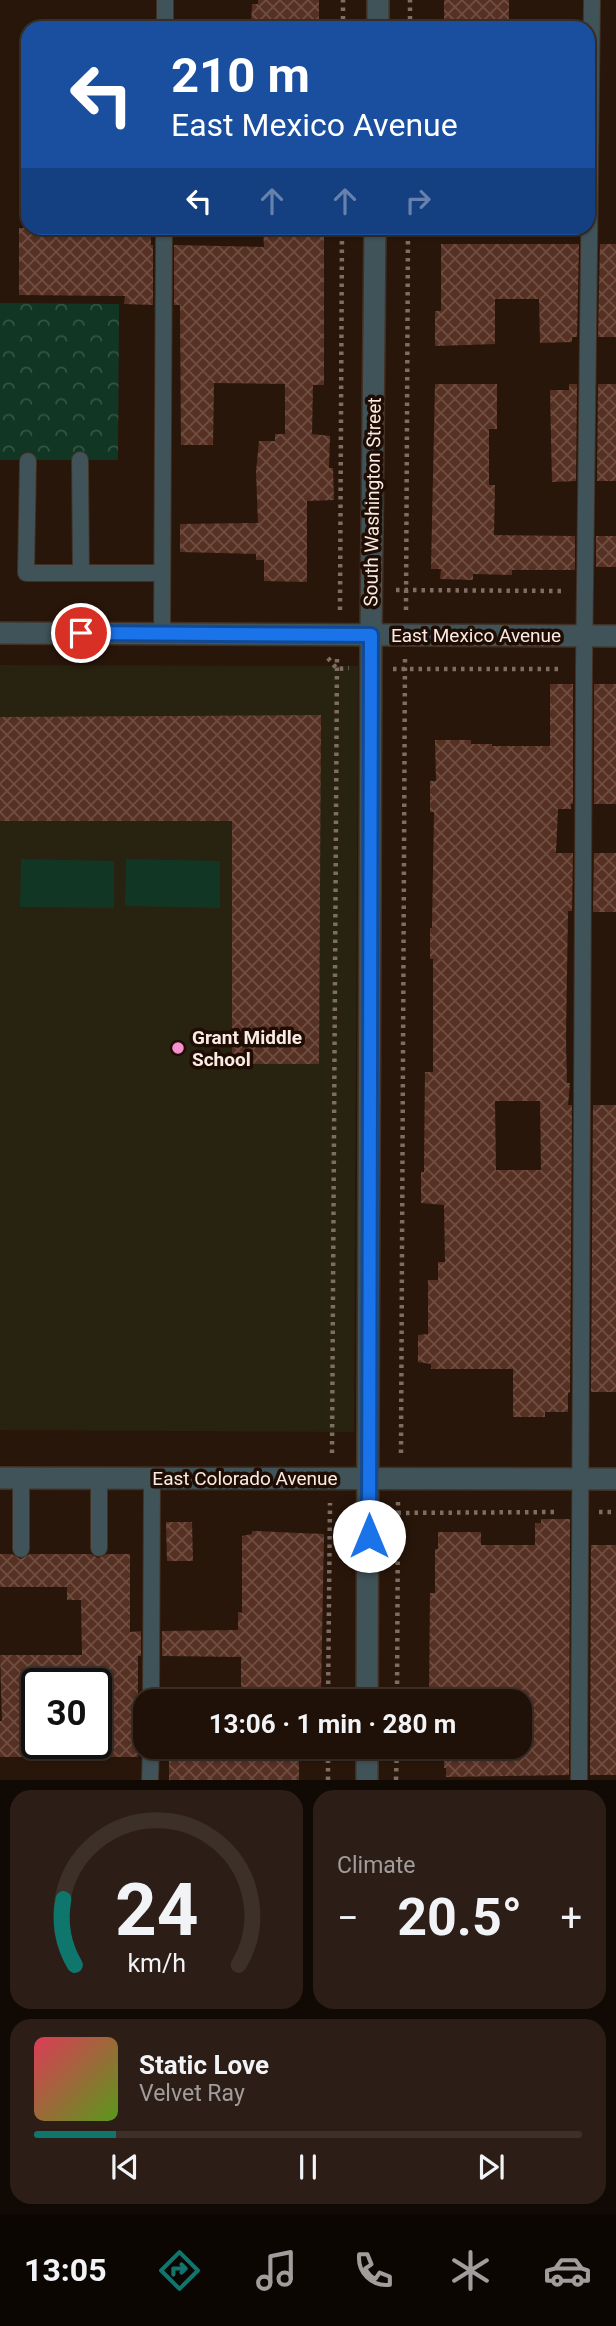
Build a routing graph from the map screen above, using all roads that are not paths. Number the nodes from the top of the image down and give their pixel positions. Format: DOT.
graph roads {
  1 [pos="165,0"];
  2 [pos="378,0"];
  3 [pos="592,0"];
  4 [pos="165,21"];
  5 [pos="377,21"];
  6 [pos="592,21"];
  7 [pos="164,235"];
  8 [pos="375,235"];
  9 [pos="589,235"];
  10 [pos="80,460"];
  11 [pos="28,461"];
  12 [pos="81,573"];
  13 [pos="162,573"];
  14 [pos="0,633"];
  15 [pos="162,634"];
  16 [pos="371,635"];
  17 [pos="585,635"];
  18 [pos="616,636"];
  19 [pos="10,1478"];
  20 [pos="99,1478"];
  21 [pos="152,1478"];
  22 [pos="369,1479"];
  23 [pos="581,1479"];
  24 [pos="616,1479"];
  25 [pos="99,1548"];
  26 [pos="21,1549"];
  27 [pos="151,1689"];
  28 [pos="367,1689"];
  29 [pos="151,1759"];
  30 [pos="367,1759"];
  31 [pos="150,1780"];
  32 [pos="367,1780"];
  33 [pos="579,1780"];
  1 -- 4 [label="lane"];
  2 -- 5 [label="street"];
  3 -- 6 [label="lane"];
  7 -- 13 [label="lane"];
  8 -- 16 [label="street, South Washington Street"];
  9 -- 17 [label="lane"];
  10 -- 12 [label="lane"];
  11 -- 12 [label="lane"];
  12 -- 13 [label="lane"];
  13 -- 15 [label="lane"];
  14 -- 15 [label="street, East Mexico Avenue"];
  15 -- 16 [label="street, East Mexico Avenue"];
  16 -- 17 [label="street, East Mexico Avenue"];
  16 -- 22 [label="street, South Washington Street"];
  17 -- 18 [label="street, East Mexico Avenue"];
  17 -- 23 [label="lane"];
  19 -- 20 [label="street, East Colorado Avenue"];
  19 -- 26 [label="lane"];
  20 -- 21 [label="street, East Colorado Avenue"];
  20 -- 25 [label="lane"];
  21 -- 22 [label="street, East Colorado Avenue"];
  21 -- 27 [label="lane"];
  22 -- 23 [label="street, East Colorado Avenue"];
  22 -- 28 [label="street, South Washington Street"];
  23 -- 24 [label="street, East Colorado Avenue"];
  23 -- 33 [label="lane"];
  29 -- 31 [label="lane"];
  30 -- 32 [label="street"];
}
